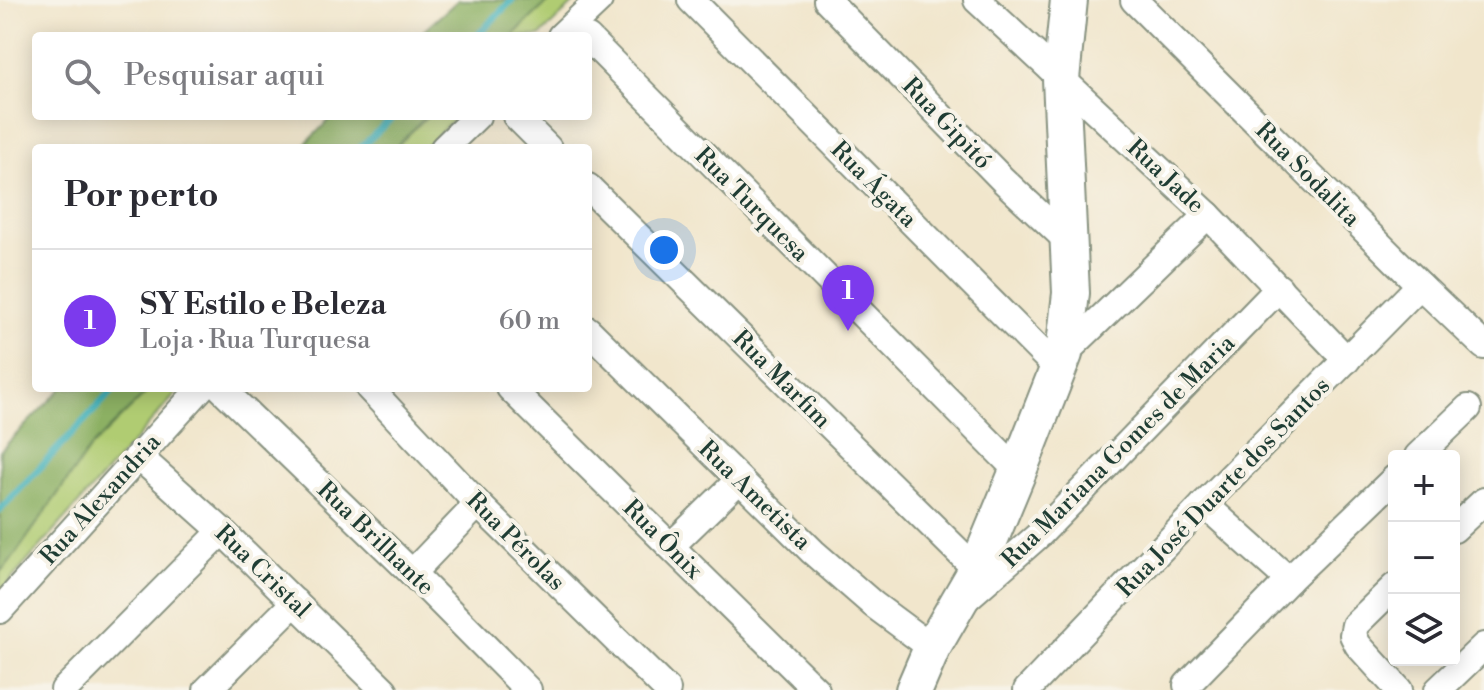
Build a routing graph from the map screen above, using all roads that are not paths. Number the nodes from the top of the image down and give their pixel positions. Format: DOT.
graph roads {
  1 [pos="599,0"];
  2 [pos="691,0"];
  3 [pos="827,0"];
  4 [pos="977,0"];
  5 [pos="1069,0"];
  6 [pos="1134,0"];
  7 [pos="578,32"];
  8 [pos="592,48"];
  9 [pos="1061,79"];
  10 [pos="473,120"];
  11 [pos="520,120"];
  12 [pos="448,144"];
  13 [pos="544,144"];
  14 [pos="592,191"];
  15 [pos="1208,215"];
  16 [pos="1070,243"];
  17 [pos="1420,285"];
  18 [pos="1279,288"];
  19 [pos="592,334"];
  20 [pos="1484,346"];
  21 [pos="1347,360"];
  22 [pos="1060,361"];
  23 [pos="197,392"];
  24 [pos="225,392"];
  25 [pos="373,392"];
  26 [pos="514,392"];
  27 [pos="1468,408"];
  28 [pos="1424,450"];
  29 [pos="138,456"];
  30 [pos="1018,471"];
  31 [pos="739,480"];
  32 [pos="1388,485"];
  33 [pos="1484,501"];
  34 [pos="478,504"];
  35 [pos="1204,504"];
  36 [pos="1460,523"];
  37 [pos="222,531"];
  38 [pos="671,546"];
  39 [pos="977,570"];
  40 [pos="412,573"];
  41 [pos="1289,580"];
  42 [pos="1388,593"];
  43 [pos="295,602"];
  44 [pos="0,610"];
  45 [pos="954,610"];
  46 [pos="1484,646"];
  47 [pos="932,648"];
  48 [pos="356,681"];
  49 [pos="1187,685"];
  50 [pos="64,690"];
  51 [pos="207,690"];
  52 [pos="384,690"];
  53 [pos="528,690"];
  54 [pos="667,690"];
  55 [pos="816,690"];
  56 [pos="914,690"];
  57 [pos="1027,690"];
  58 [pos="1399,690"];
  59 [pos="1438,690"];
  1 -- 7 [label="street"];
  2 -- 22 [label="street, Rua Ágata"];
  3 -- 16 [label="street, Rua Gipitó"];
  4 -- 9 [label="street, Rua Jade"];
  5 -- 9 [label="main road"];
  6 -- 17 [label="street, Rua Sodalita"];
  8 -- 30 [label="street, Rua Turquesa"];
  9 -- 15 [label="street, Rua Jade"];
  9 -- 16 [label="main road"];
  10 -- 12 [label="street"];
  11 -- 13 [label="street"];
  14 -- 39 [label="street, Rua Marfim"];
  15 -- 18 [label="street, Rua Jade"];
  15 -- 22 [label="street"];
  16 -- 22 [label="main road"];
  17 -- 20 [label="street, Rua Sodalita"];
  17 -- 21 [label="street, Rua José Duarte dos Santos"];
  18 -- 21 [label="street, Rua Jade"];
  18 -- 45 [label="street, Rua Mariana Gomes de Maria"];
  19 -- 31 [label="street, Rua Ametista"];
  21 -- 35 [label="street, Rua José Duarte dos Santos"];
  22 -- 30 [label="main road"];
  23 -- 29 [label="street, Rua Alexandria"];
  24 -- 40 [label="street, Rua Brilhante"];
  25 -- 34 [label="street, Rua Pérolas"];
  26 -- 38 [label="street, Rua Ônix"];
  27 -- 28 [label="street"];
  29 -- 37 [label="street, Rua Cristal"];
  29 -- 44 [label="street, Rua Alexandria"];
  30 -- 39 [label="main road"];
  31 -- 38 [label="street"];
  31 -- 47 [label="street, Rua Ametista"];
  32 -- 41 [label="street"];
  33 -- 36 [label="street"];
  34 -- 40 [label="street"];
  34 -- 54 [label="street, Rua Pérolas"];
  35 -- 41 [label="street"];
  35 -- 57 [label="street, Rua José Duarte dos Santos"];
  37 -- 43 [label="street, Rua Cristal"];
  37 -- 50 [label="street"];
  38 -- 55 [label="street, Rua Ônix"];
  39 -- 45 [label="main road"];
  40 -- 53 [label="street, Rua Brilhante"];
  41 -- 49 [label="street"];
  42 -- 58 [label="street"];
  43 -- 48 [label="street, Rua Cristal"];
  43 -- 51 [label="street"];
  45 -- 47 [label="main road"];
  46 -- 59 [label="street"];
  47 -- 56 [label="main road"];
  48 -- 52 [label="street, Rua Cristal"];
}
